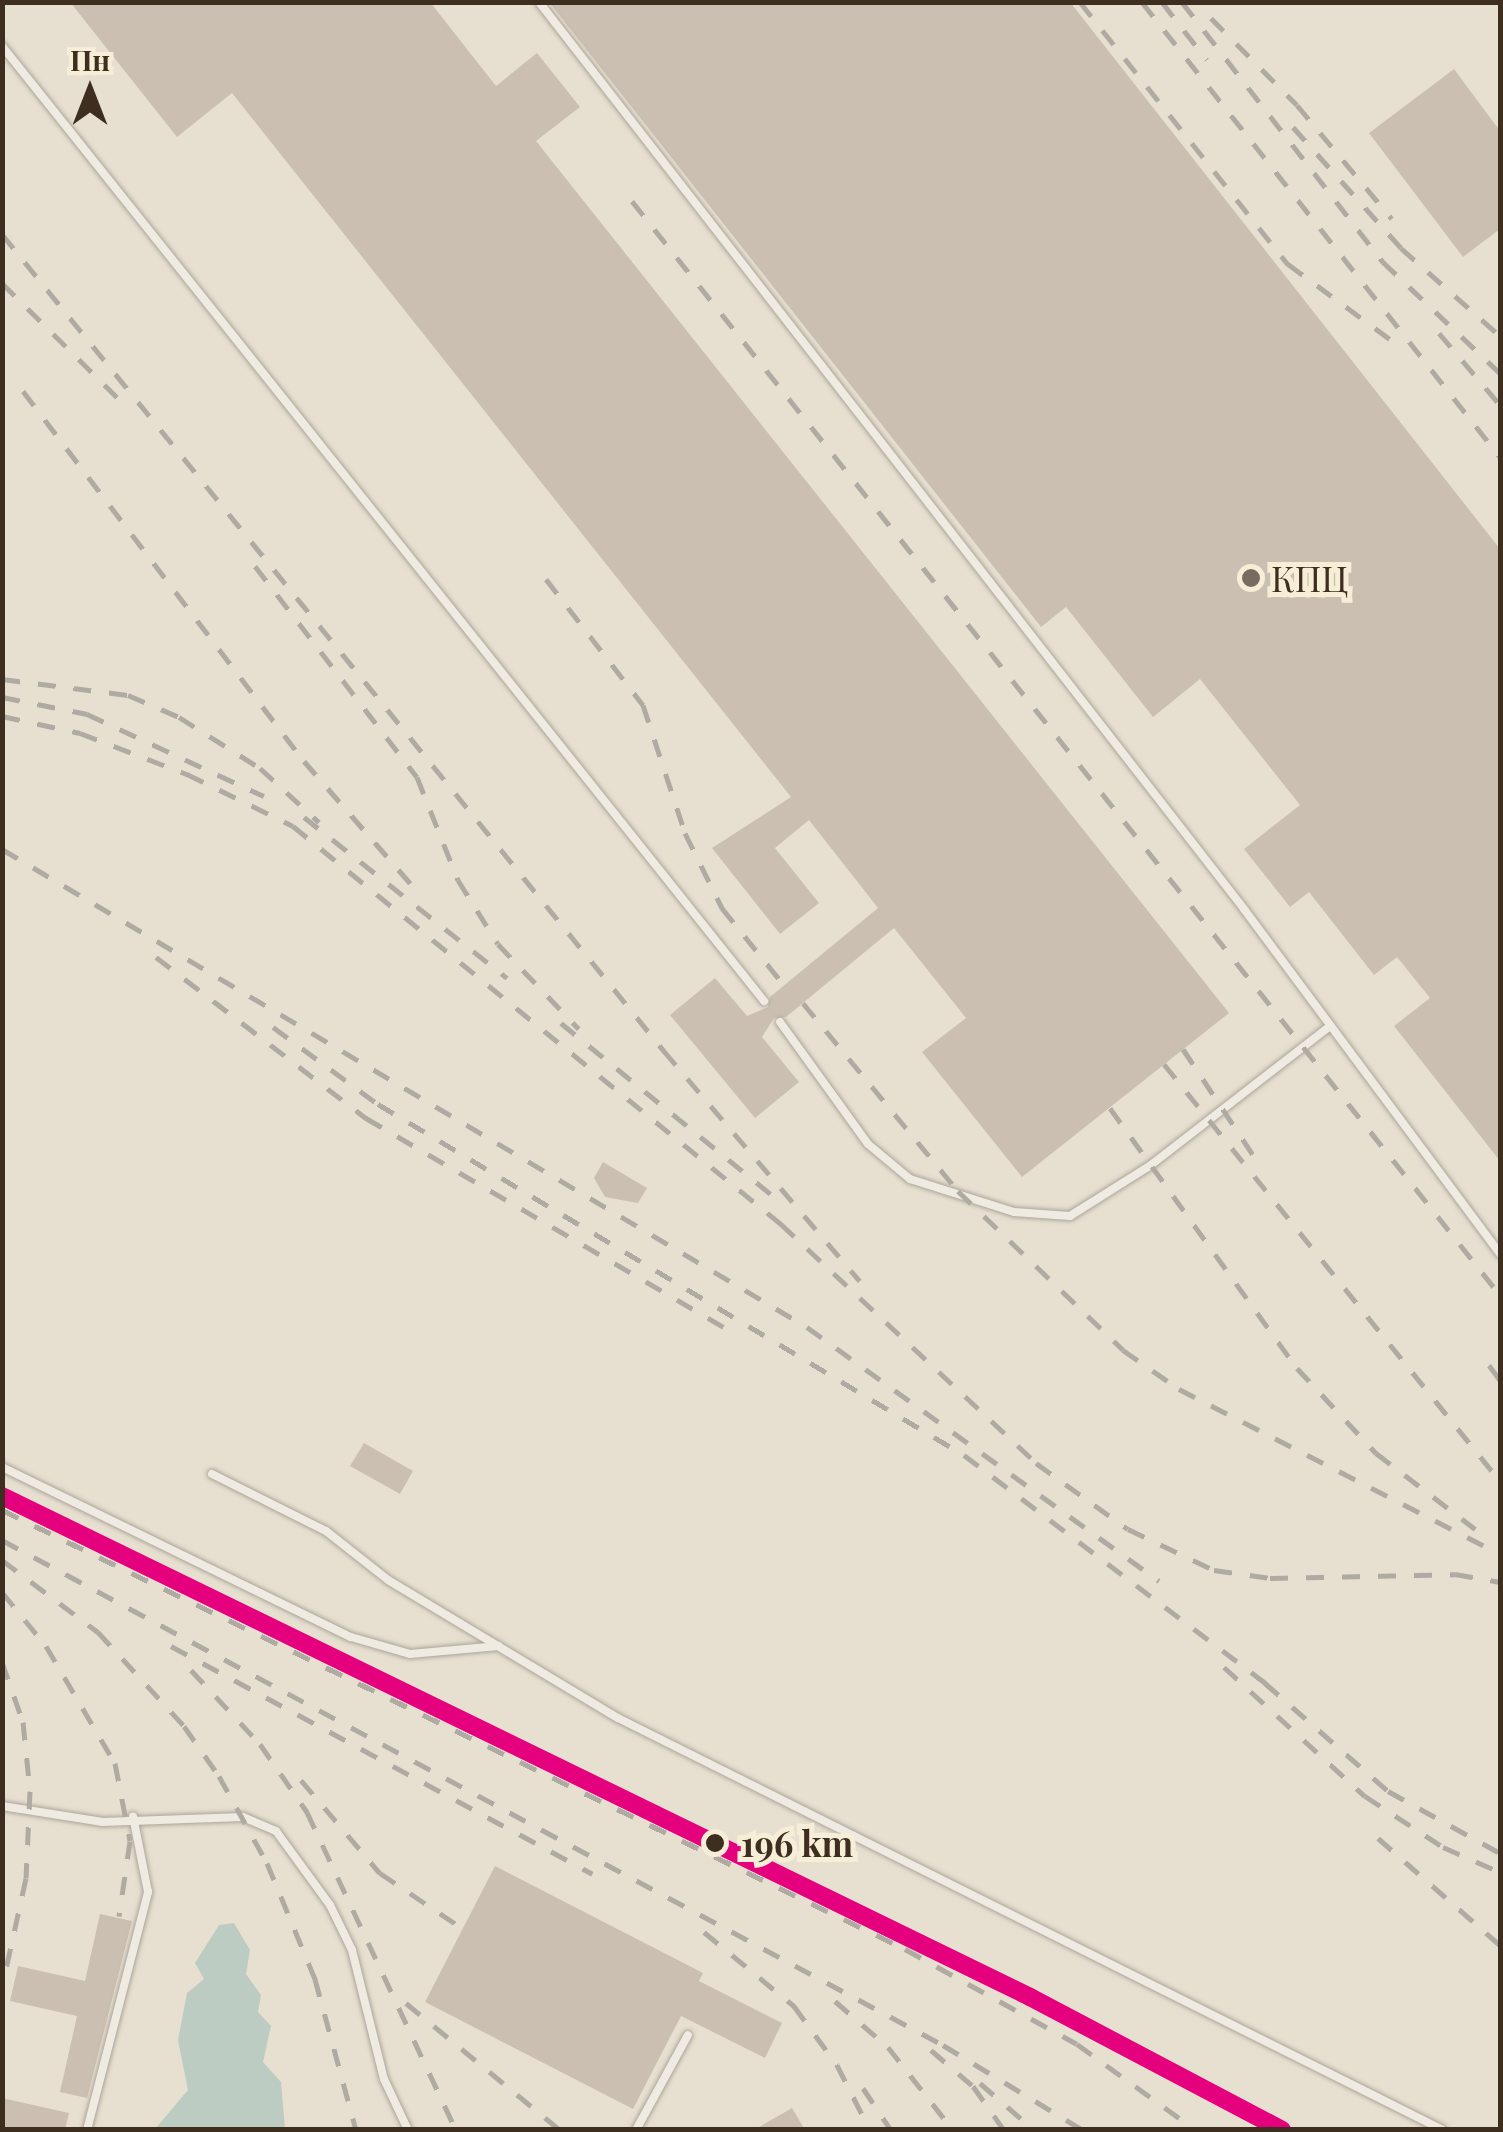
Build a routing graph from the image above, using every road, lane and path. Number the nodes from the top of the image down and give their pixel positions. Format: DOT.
graph roads {
  1 [pos="539,2"];
  2 [pos="2,46"];
  3 [pos="764,1001"];
  4 [pos="780,1022"];
  5 [pos="1330,1026"];
  6 [pos="1500,1254"];
  7 [pos="2,1467"];
  8 [pos="212,1474"];
  9 [pos="499,1646"];
  10 [pos="2,1806"];
  11 [pos="133,1816"];
  12 [pos="688,2034"];
  13 [pos="86,2130"];
  14 [pos="408,2130"];
  15 [pos="636,2130"];
  16 [pos="1444,2130"];
  1 -- 5 [label="lane"];
  2 -- 3 [label="lane"];
  4 -- 5 [label="lane"];
  5 -- 6 [label="lane"];
  7 -- 9 [label="lane"];
  8 -- 9 [label="lane"];
  9 -- 16 [label="lane"];
  10 -- 11 [label="lane"];
  11 -- 13 [label="lane"];
  11 -- 14 [label="lane"];
  12 -- 15 [label="lane"];
}
